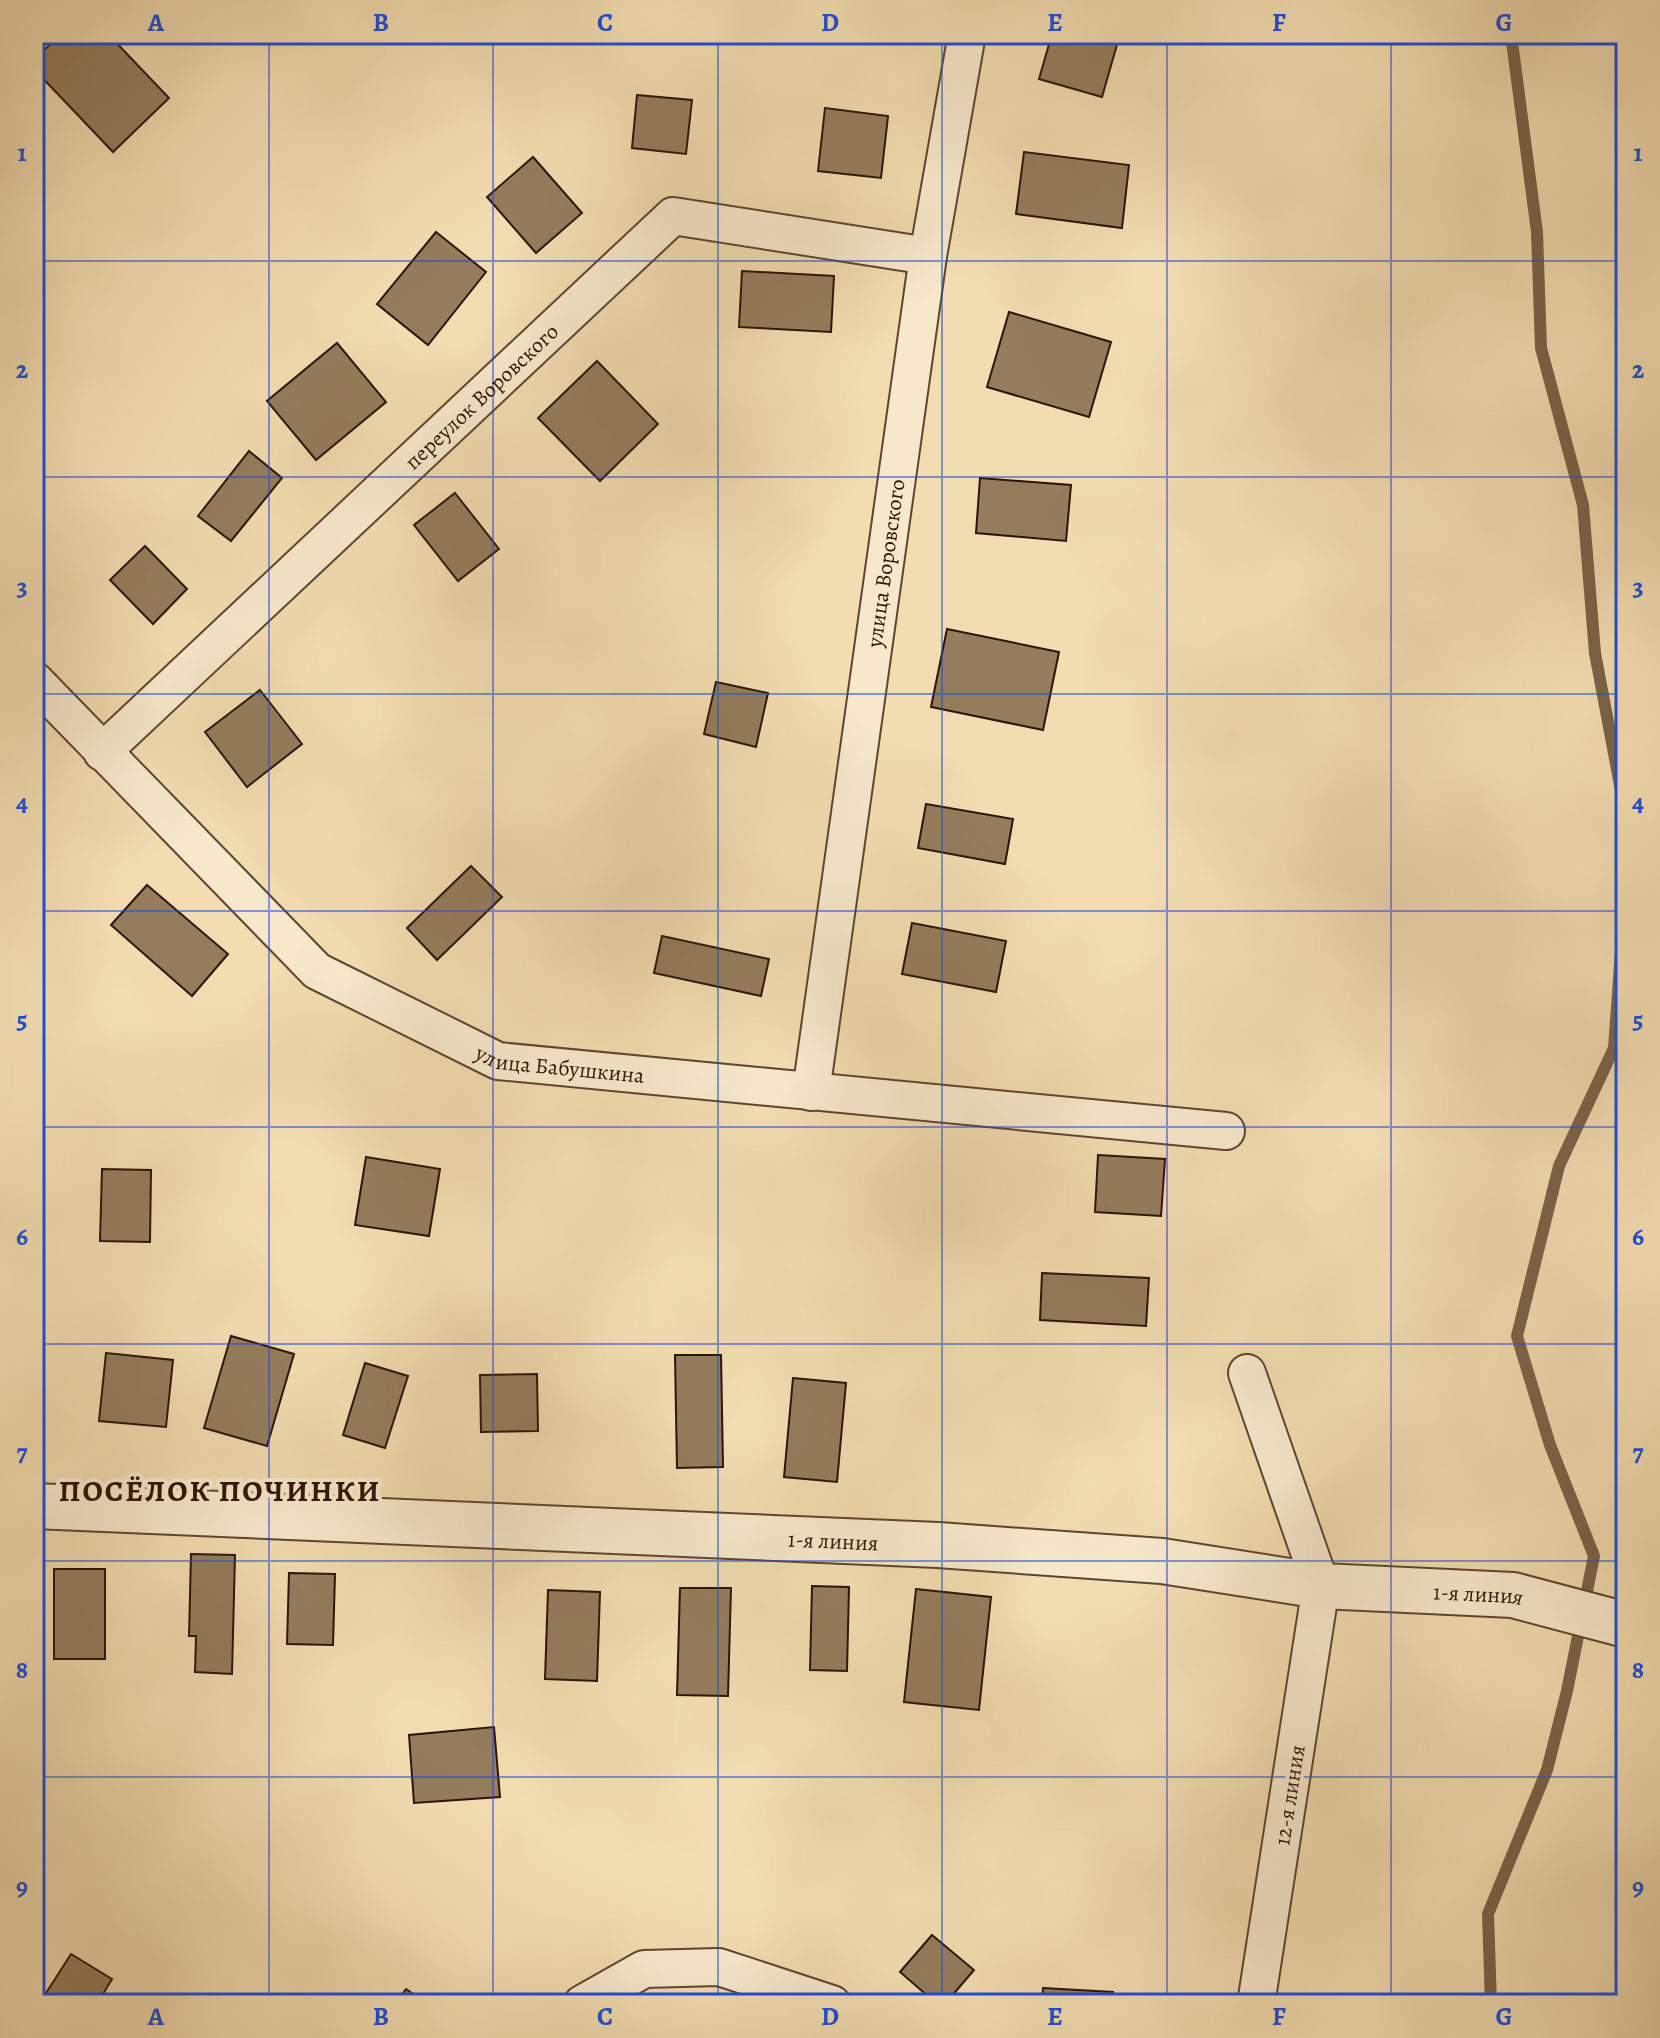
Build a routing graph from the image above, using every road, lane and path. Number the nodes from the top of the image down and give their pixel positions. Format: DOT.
graph roads {
  1 [pos="967,34"];
  2 [pos="928,256"];
  3 [pos="34,680"];
  4 [pos="102,752"];
  5 [pos="811,1092"];
  6 [pos="1226,1131"];
  7 [pos="1247,1373"];
  8 [pos="34,1506"];
  9 [pos="1321,1586"];
  10 [pos="1618,1623"];
  11 [pos="582,2004"];
  12 [pos="832,2004"];
  13 [pos="1256,2004"];
  1 -- 2 [label="street, улица Воровского"];
  2 -- 4 [label="street, переулок Воровского"];
  2 -- 5 [label="street, улица Воровского"];
  3 -- 4 [label="street, улица Бабушкина"];
  4 -- 5 [label="street, улица Бабушкина"];
  5 -- 6 [label="street, улица Бабушкина"];
  7 -- 9 [label="street"];
  8 -- 9 [label="street, 1-я линия"];
  9 -- 10 [label="street, 1-я линия"];
  9 -- 13 [label="street, 12-я линия"];
  11 -- 12 [label="street"];
}
